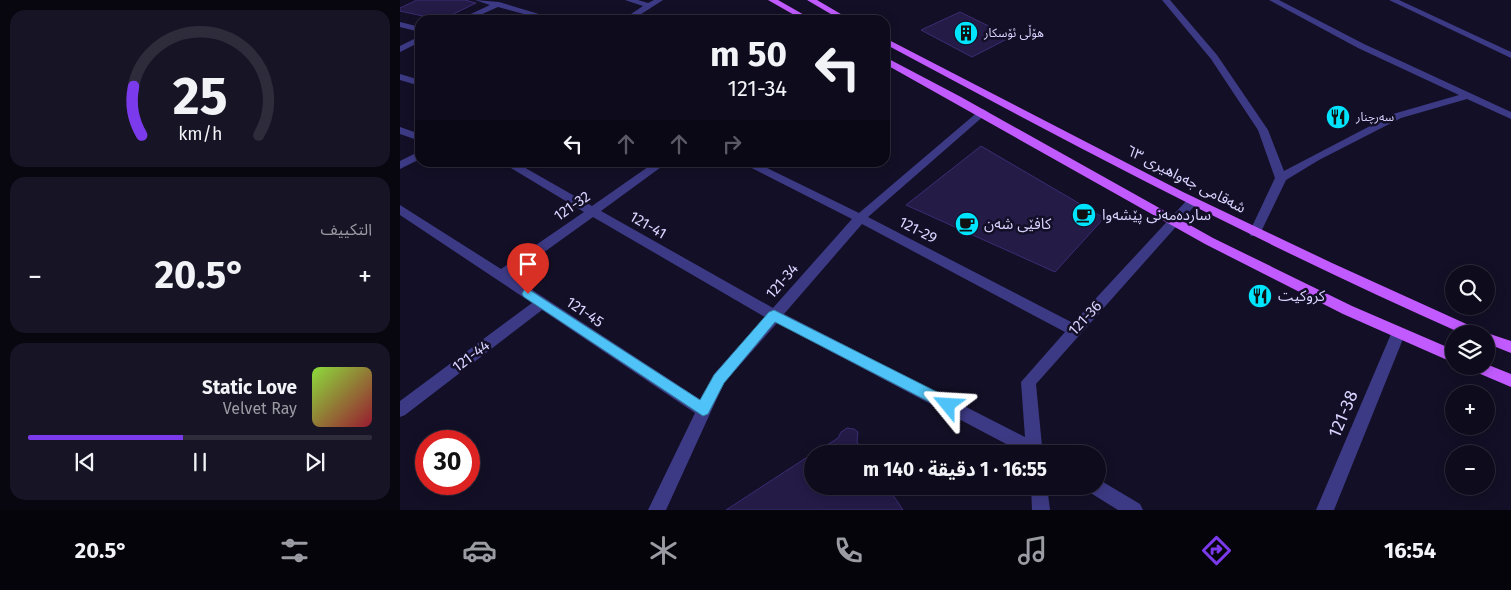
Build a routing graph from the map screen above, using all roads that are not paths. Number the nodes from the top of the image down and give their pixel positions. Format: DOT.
graph roads {
  1 [pos="479,0"];
  2 [pos="506,0"];
  3 [pos="629,0"];
  4 [pos="659,0"];
  5 [pos="772,0"];
  6 [pos="811,0"];
  7 [pos="1166,0"];
  8 [pos="1273,0"];
  9 [pos="1393,0"];
  10 [pos="496,5"];
  11 [pos="650,6"];
  12 [pos="473,15"];
  13 [pos="535,15"];
  14 [pos="635,15"];
  15 [pos="800,15"];
  16 [pos="838,15"];
  17 [pos="400,24"];
  18 [pos="415,28"];
  19 [pos="415,42"];
  20 [pos="890,44"];
  21 [pos="400,49"];
  22 [pos="1511,55"];
  23 [pos="890,64"];
  24 [pos="400,77"];
  25 [pos="415,82"];
  26 [pos="1467,96"];
  27 [pos="983,112"];
  28 [pos="1511,116"];
  29 [pos="400,130"];
  30 [pos="415,136"];
  31 [pos="415,157"];
  32 [pos="400,166"];
  33 [pos="515,167"];
  34 [pos="656,167"];
  35 [pos="755,167"];
  36 [pos="1281,178"];
  37 [pos="1192,202"];
  38 [pos="400,209"];
  39 [pos="592,212"];
  40 [pos="860,218"];
  41 [pos="1174,222"];
  42 [pos="1255,233"];
  43 [pos="501,276"];
  44 [pos="542,302"];
  45 [pos="774,315"];
  46 [pos="1458,325"];
  47 [pos="1074,330"];
  48 [pos="1398,334"];
  49 [pos="1495,341"];
  50 [pos="1511,347"];
  51 [pos="1445,353"];
  52 [pos="1495,374"];
  53 [pos="1511,381"];
  54 [pos="400,410"];
  55 [pos="703,410"];
  56 [pos="1025,445"];
  57 [pos="1037,445"];
  58 [pos="1106,493"];
  59 [pos="1040,495"];
  60 [pos="657,510"];
  61 [pos="1041,510"];
  62 [pos="1134,510"];
  63 [pos="1325,510"];
  1 -- 10 [label="street"];
  2 -- 10 [label="street"];
  3 -- 11 [label="street"];
  4 -- 11 [label="street"];
  5 -- 15 [label="main road"];
  6 -- 16 [label="main road"];
  7 -- 36 [label="street"];
  8 -- 26 [label="street"];
  9 -- 22 [label="street"];
  10 -- 12 [label="street"];
  10 -- 13 [label="street"];
  11 -- 14 [label="street"];
  17 -- 18 [label="street"];
  19 -- 21 [label="street"];
  20 -- 37 [label="main road, شەقامی جەواهیری ٦٣"];
  23 -- 27 [label="main road"];
  24 -- 25 [label="street"];
  26 -- 28 [label="street"];
  26 -- 36 [label="street"];
  27 -- 40 [label="street, 121-34"];
  27 -- 41 [label="main road"];
  29 -- 30 [label="street"];
  31 -- 32 [label="street"];
  33 -- 39 [label="street, 121-41"];
  34 -- 39 [label="street, 121-32"];
  35 -- 40 [label="street, 121-29"];
  36 -- 42 [label="street"];
  37 -- 41 [label="street, 121-36"];
  37 -- 42 [label="main road, شەقامی جەواهیری ٦٣"];
  38 -- 43 [label="street, 121-45"];
  39 -- 43 [label="street, 121-32"];
  39 -- 45 [label="street, 121-41"];
  40 -- 45 [label="street, 121-34"];
  40 -- 47 [label="street, 121-29"];
  41 -- 47 [label="street, 121-36"];
  41 -- 48 [label="main road"];
  42 -- 46 [label="main road, شەقامی جەواهیری ٦٣"];
  43 -- 44 [label="street, 121-45"];
  44 -- 54 [label="street, 121-44"];
  44 -- 55 [label="street, 121-45"];
  45 -- 55 [label="street, 121-34"];
  45 -- 56 [label="street, 121-41"];
  47 -- 57 [label="street, 121-36"];
  48 -- 51 [label="main road"];
  48 -- 63 [label="street, 121-38"];
  49 -- 50 [label="main road"];
  52 -- 53 [label="main road"];
  55 -- 60 [label="street, 121-34"];
  58 -- 62 [label="street"];
  59 -- 61 [label="street"];
}
